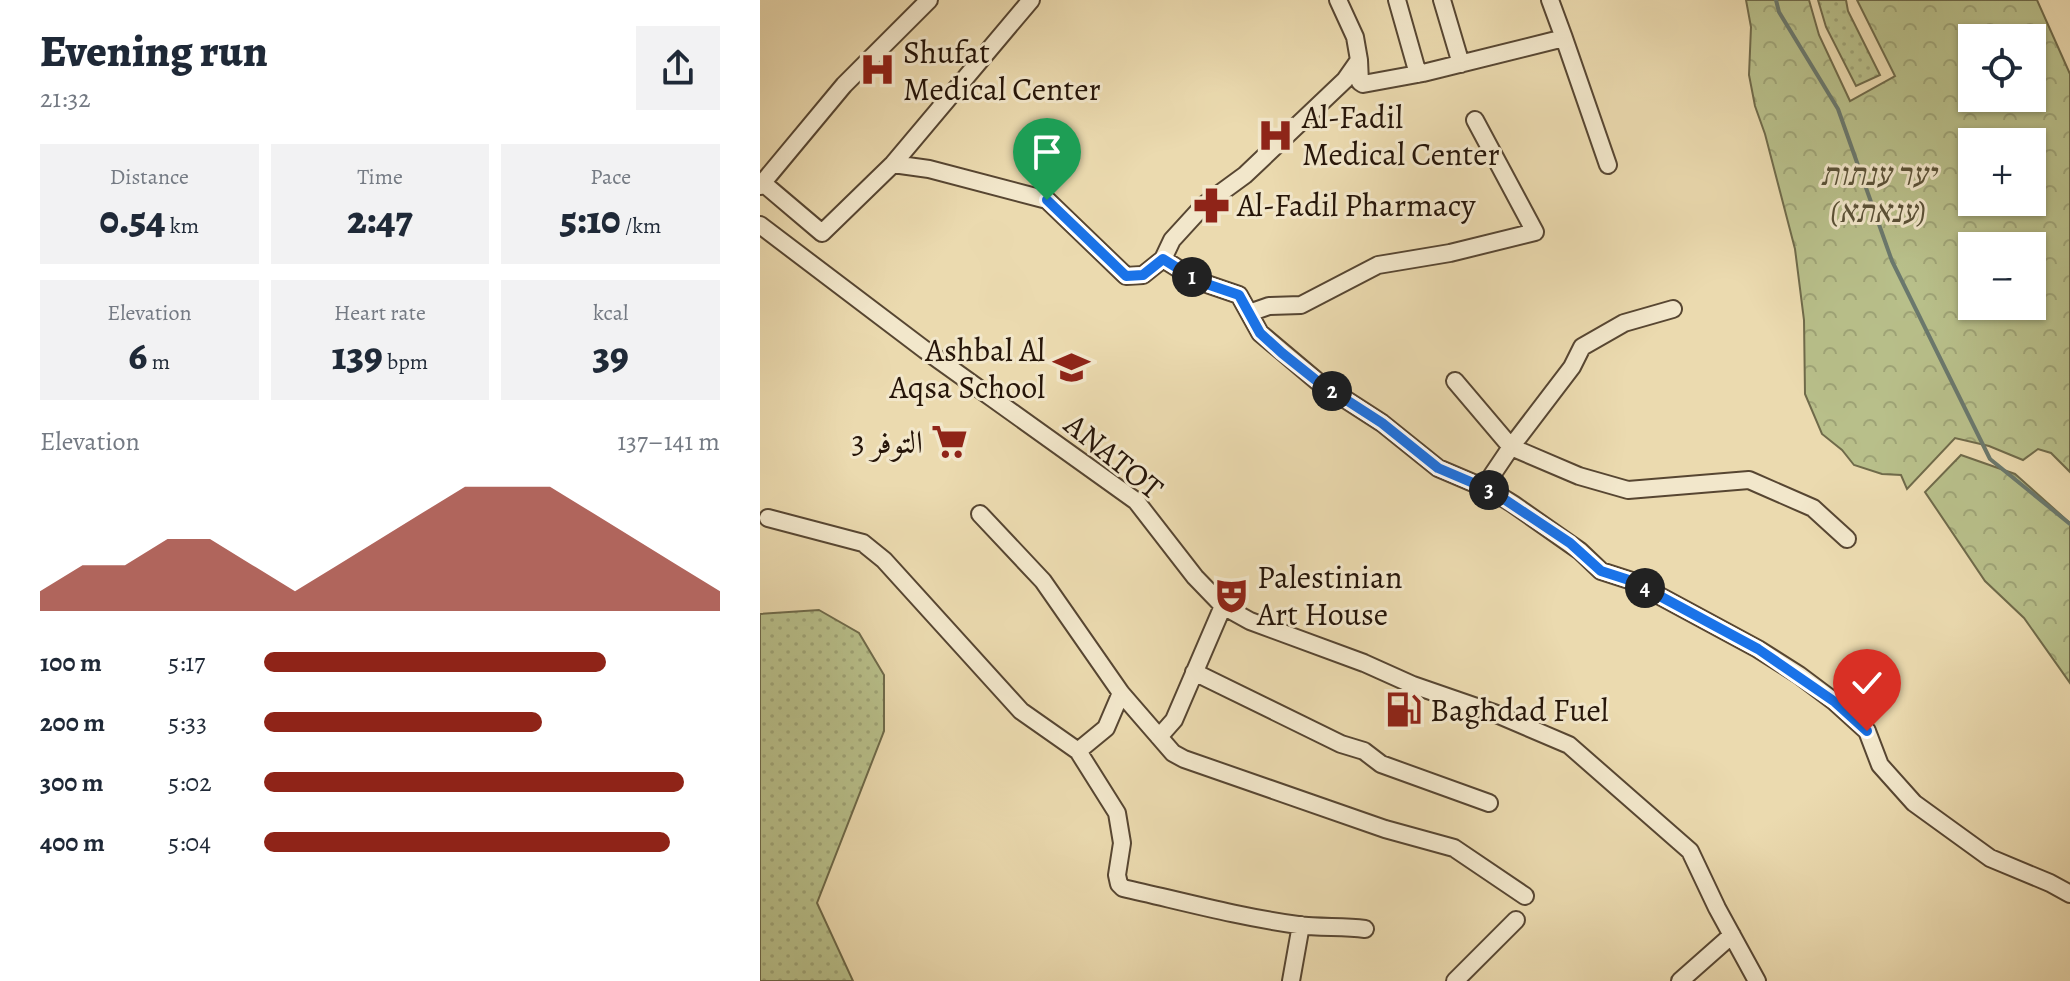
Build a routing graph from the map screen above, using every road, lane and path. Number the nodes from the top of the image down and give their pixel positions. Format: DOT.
graph roads {
  1 [pos="929,0"];
  2 [pos="1031,0"];
  3 [pos="1338,0"];
  4 [pos="1397,0"];
  5 [pos="1442,0"];
  6 [pos="1550,0"];
  7 [pos="1564,38"];
  8 [pos="1359,60"];
  9 [pos="1461,64"];
  10 [pos="1418,74"];
  11 [pos="1475,120"];
  12 [pos="893,164"];
  13 [pos="1608,165"];
  14 [pos="761,185"];
  15 [pos="760,225"];
  16 [pos="1163,259"];
  17 [pos="1673,309"];
  18 [pos="1249,313"];
  19 [pos="1455,381"];
  20 [pos="1511,447"];
  21 [pos="1484,487"];
  22 [pos="980,514"];
  23 [pos="768,518"];
  24 [pos="1847,539"];
  25 [pos="1223,606"];
  26 [pos="1194,672"];
  27 [pos="1121,693"];
  28 [pos="1159,737"];
  29 [pos="1078,751"];
  30 [pos="1489,803"];
  31 [pos="2070,894"];
  32 [pos="1525,896"];
  33 [pos="1516,920"];
  34 [pos="1301,925"];
  35 [pos="1365,929"];
  36 [pos="1732,935"];
  37 [pos="1291,981"];
  38 [pos="1455,981"];
  39 [pos="1680,981"];
  40 [pos="1757,981"];
  1 -- 14 [label="street"];
  2 -- 12 [label="street"];
  3 -- 8 [label="street"];
  4 -- 10 [label="street"];
  5 -- 9 [label="street"];
  6 -- 7 [label="street"];
  7 -- 9 [label="street"];
  7 -- 13 [label="street"];
  8 -- 10 [label="street"];
  8 -- 16 [label="street"];
  9 -- 10 [label="street"];
  11 -- 18 [label="street"];
  12 -- 14 [label="street"];
  12 -- 16 [label="street"];
  15 -- 25 [label="street, ANATOT"];
  16 -- 18 [label="street"];
  17 -- 20 [label="street"];
  18 -- 21 [label="street"];
  19 -- 20 [label="street"];
  20 -- 21 [label="street"];
  20 -- 24 [label="street"];
  21 -- 31 [label="street"];
  22 -- 27 [label="street"];
  23 -- 29 [label="street"];
  25 -- 26 [label="street"];
  25 -- 36 [label="street, ANATOT"];
  26 -- 28 [label="street"];
  26 -- 30 [label="street"];
  27 -- 28 [label="street"];
  27 -- 29 [label="street"];
  28 -- 32 [label="street"];
  29 -- 34 [label="street"];
  33 -- 38 [label="street"];
  34 -- 35 [label="street"];
  34 -- 37 [label="street"];
  36 -- 39 [label="street"];
  36 -- 40 [label="street, ANATOT"];
}
